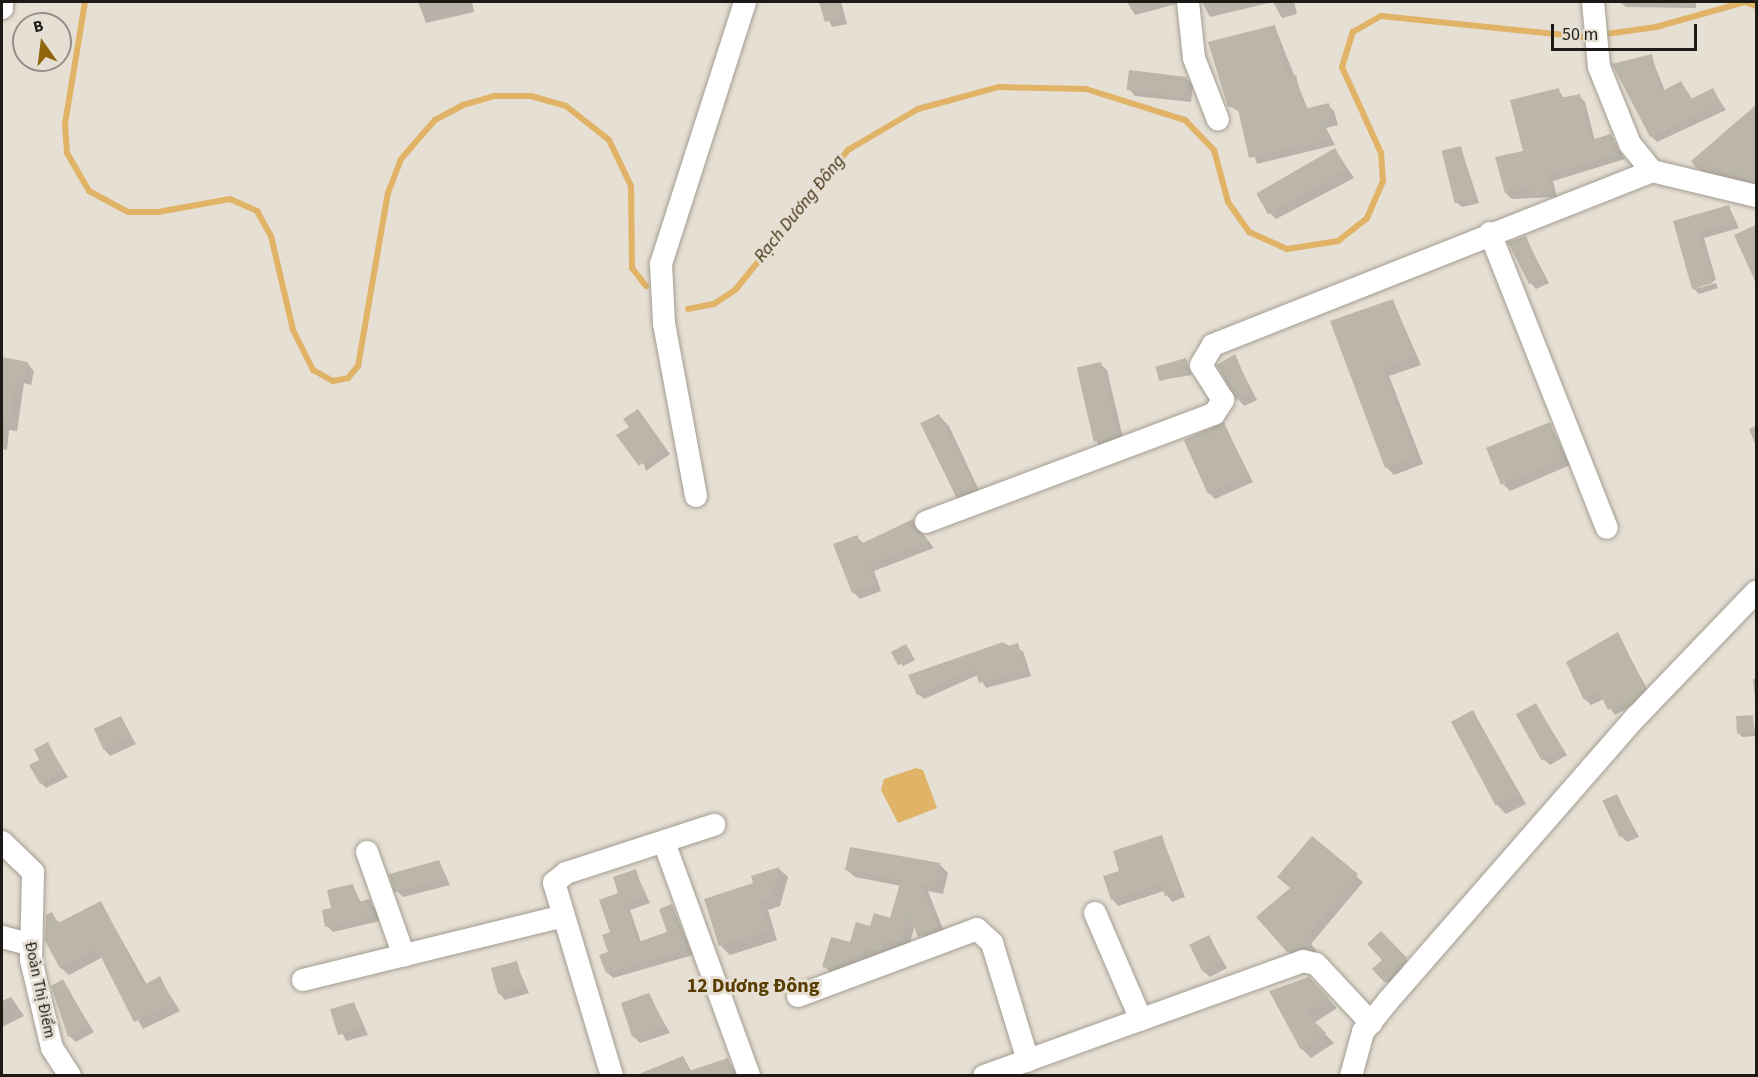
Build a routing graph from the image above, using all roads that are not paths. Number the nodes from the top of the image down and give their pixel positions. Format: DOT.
graph roads {
  1 [pos="2,2"];
  2 [pos="744,2"];
  3 [pos="1188,2"];
  4 [pos="2,8"];
  5 [pos="1594,12"];
  6 [pos="1218,120"];
  7 [pos="1652,171"];
  8 [pos="1756,196"];
  9 [pos="1490,233"];
  10 [pos="696,496"];
  11 [pos="926,522"];
  12 [pos="1607,528"];
  13 [pos="1756,592"];
  14 [pos="714,825"];
  15 [pos="2,842"];
  16 [pos="664,842"];
  17 [pos="367,852"];
  18 [pos="1095,913"];
  19 [pos="563,916"];
  20 [pos="2,937"];
  21 [pos="29,944"];
  22 [pos="404,956"];
  23 [pos="303,980"];
  24 [pos="798,996"];
  25 [pos="1141,1020"];
  26 [pos="1371,1023"];
  27 [pos="1028,1061"];
  28 [pos="70,1076"];
  29 [pos="612,1076"];
  30 [pos="748,1076"];
  31 [pos="984,1076"];
  32 [pos="1351,1076"];
  1 -- 4 [label="street"];
  2 -- 10 [label="street"];
  3 -- 6 [label="street"];
  5 -- 7 [label="street"];
  7 -- 8 [label="street"];
  7 -- 9 [label="street"];
  9 -- 11 [label="street"];
  9 -- 12 [label="street"];
  13 -- 26 [label="street"];
  14 -- 16 [label="street"];
  15 -- 21 [label="street, Đoàn Thị Điểm"];
  16 -- 19 [label="street"];
  16 -- 30 [label="street"];
  17 -- 22 [label="street"];
  18 -- 25 [label="street"];
  19 -- 22 [label="street"];
  19 -- 29 [label="street"];
  20 -- 21 [label="street"];
  21 -- 28 [label="street, Đoàn Thị Điểm"];
  22 -- 23 [label="street"];
  24 -- 27 [label="street"];
  25 -- 26 [label="street"];
  25 -- 27 [label="street"];
  26 -- 32 [label="street"];
  27 -- 31 [label="street"];
}
